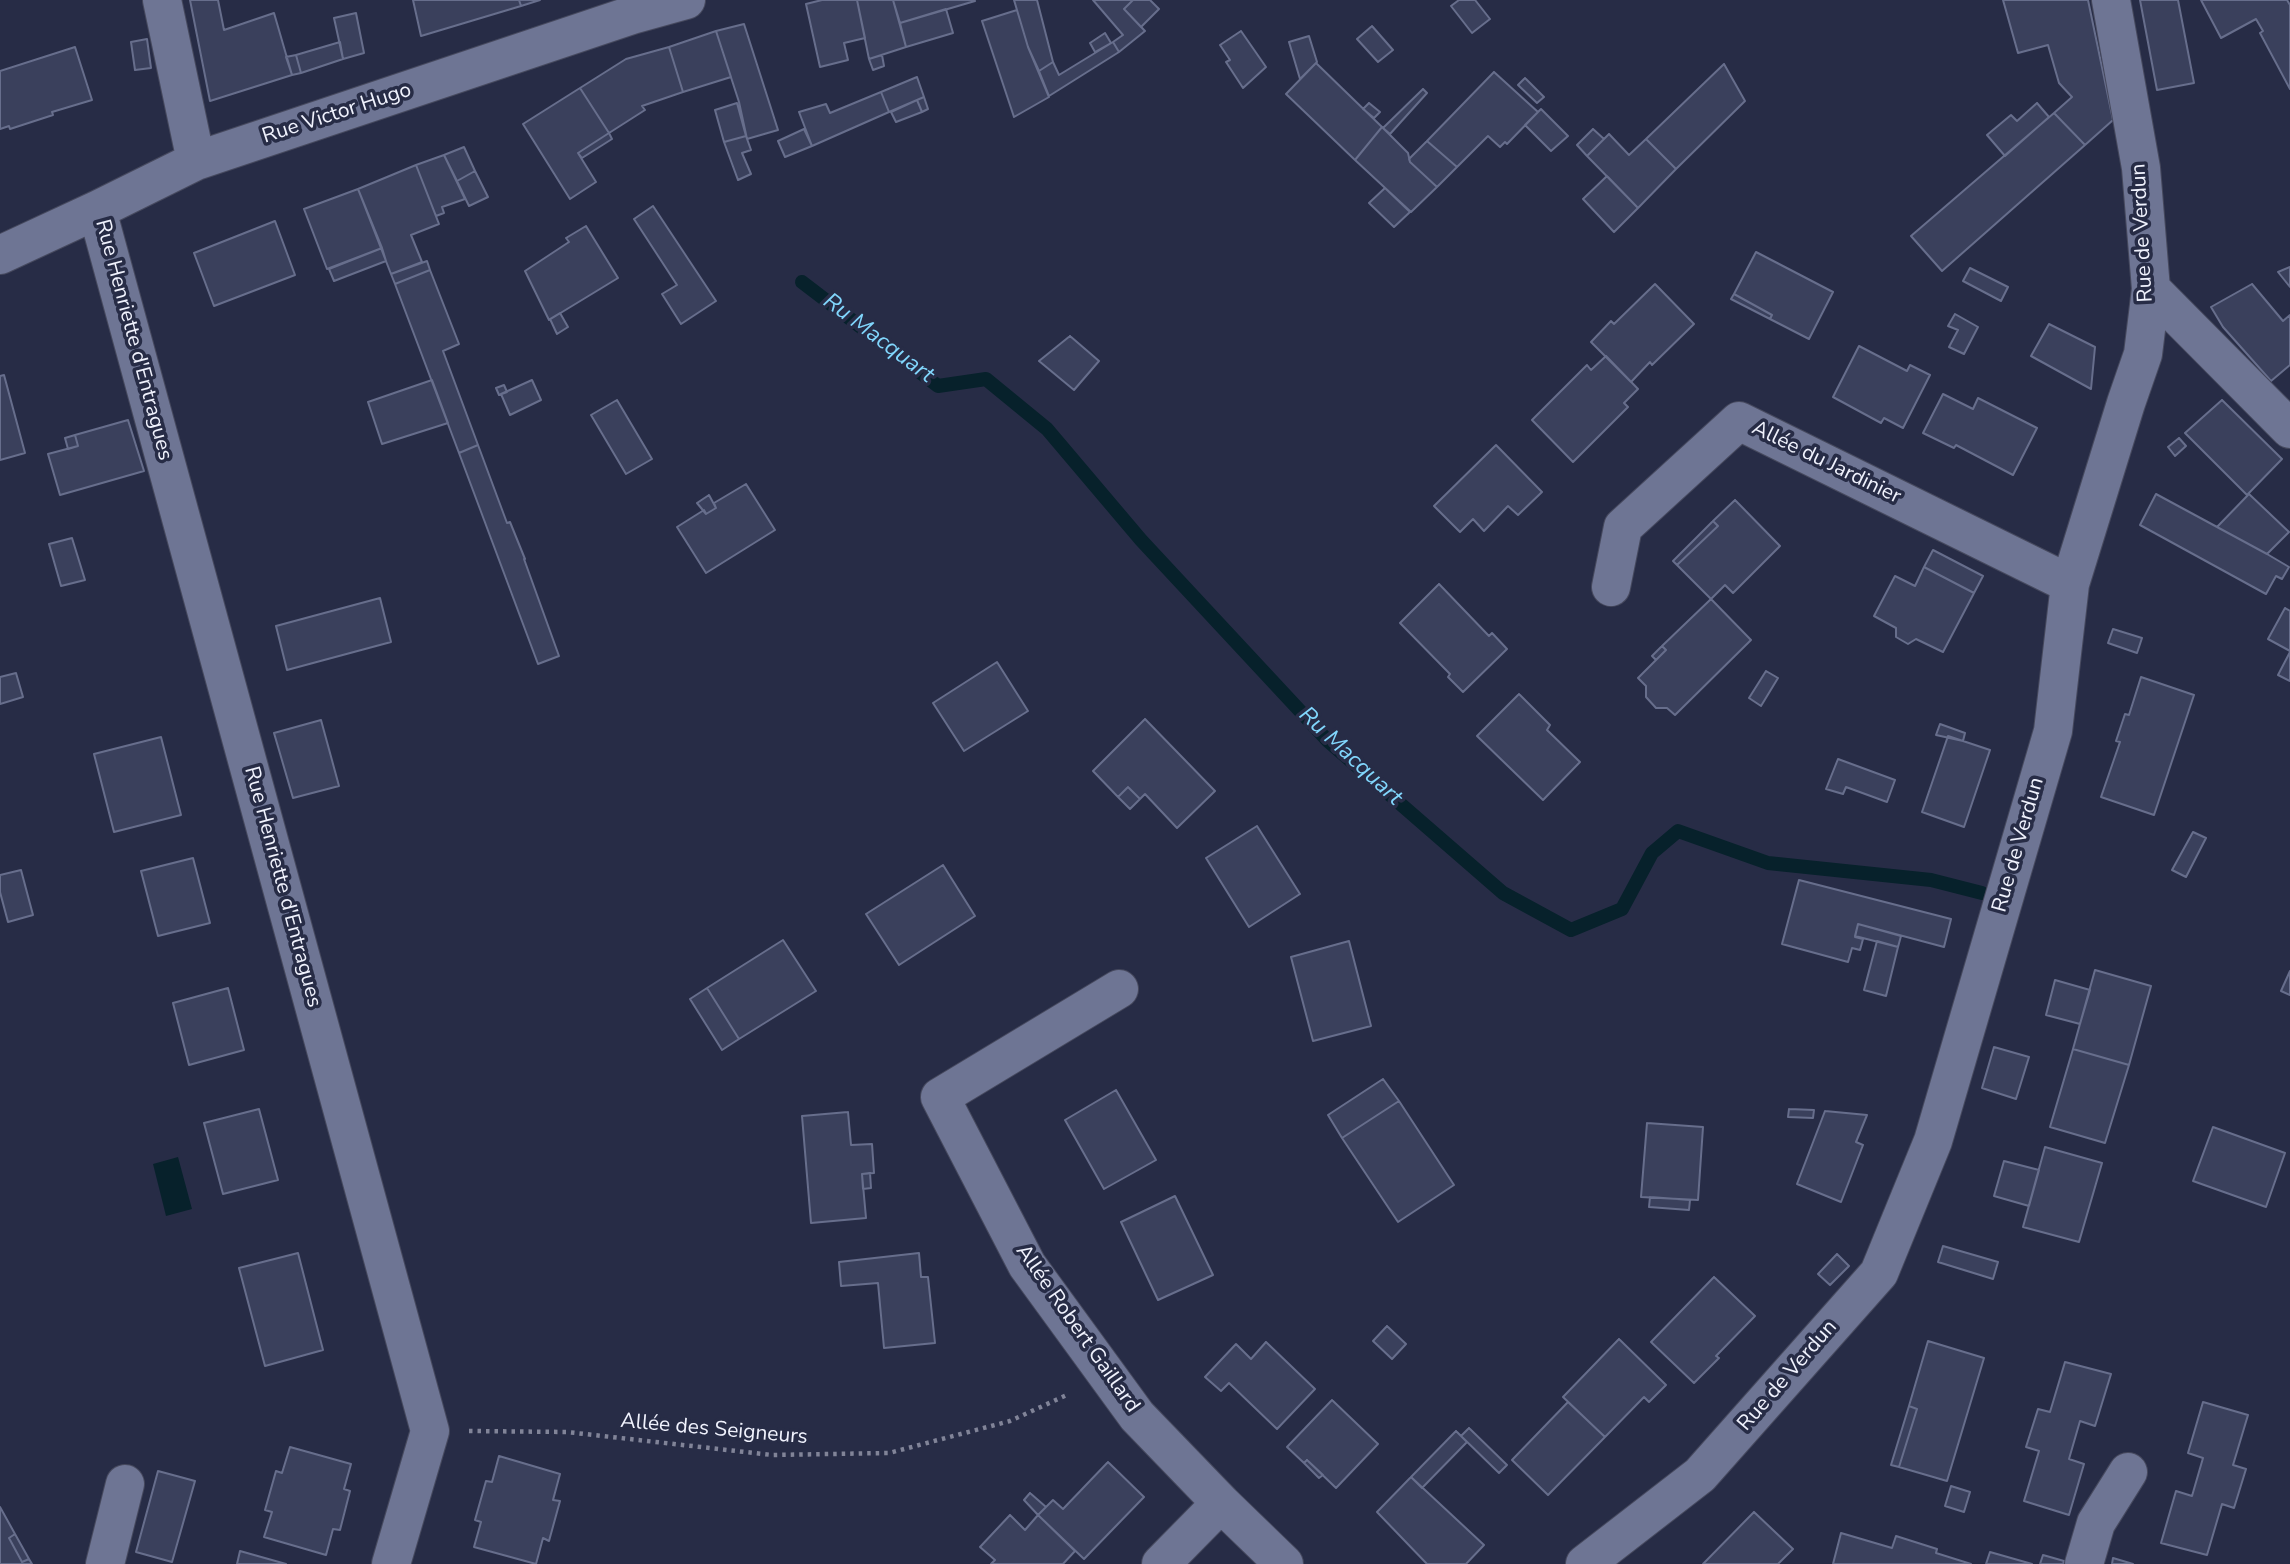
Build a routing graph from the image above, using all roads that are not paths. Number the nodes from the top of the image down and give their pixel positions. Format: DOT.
graph roads {
  1 [pos="162,0"];
  2 [pos="686,0"];
  3 [pos="2111,0"];
  4 [pos="196,161"];
  5 [pos="97,210"];
  6 [pos="0,255"];
  7 [pos="2151,289"];
  8 [pos="2290,429"];
  9 [pos="2070,584"];
  10 [pos="1611,587"];
  11 [pos="1119,989"];
  12 [pos="2128,1472"];
  13 [pos="125,1484"];
  14 [pos="1221,1503"];
  15 [pos="105,1564"];
  16 [pos="391,1564"];
  17 [pos="1161,1564"];
  18 [pos="1284,1564"];
  19 [pos="1585,1564"];
  20 [pos="2084,1564"];
  1 -- 4 [label="street"];
  2 -- 4 [label="street, Rue Victor Hugo"];
  3 -- 7 [label="street, Rue de Verdun"];
  4 -- 5 [label="street, Rue Victor Hugo"];
  5 -- 6 [label="street, Rue Victor Hugo"];
  5 -- 16 [label="street, Rue Henriette d'Entragues"];
  7 -- 8 [label="street"];
  7 -- 9 [label="street, Rue de Verdun"];
  9 -- 10 [label="street, Allée du Jardinier"];
  9 -- 19 [label="street, Rue de Verdun"];
  11 -- 14 [label="street, Allée Robert Gaillard"];
  12 -- 20 [label="street"];
  13 -- 15 [label="street"];
  14 -- 17 [label="street"];
  14 -- 18 [label="street, Allée Robert Gaillard"];
}
